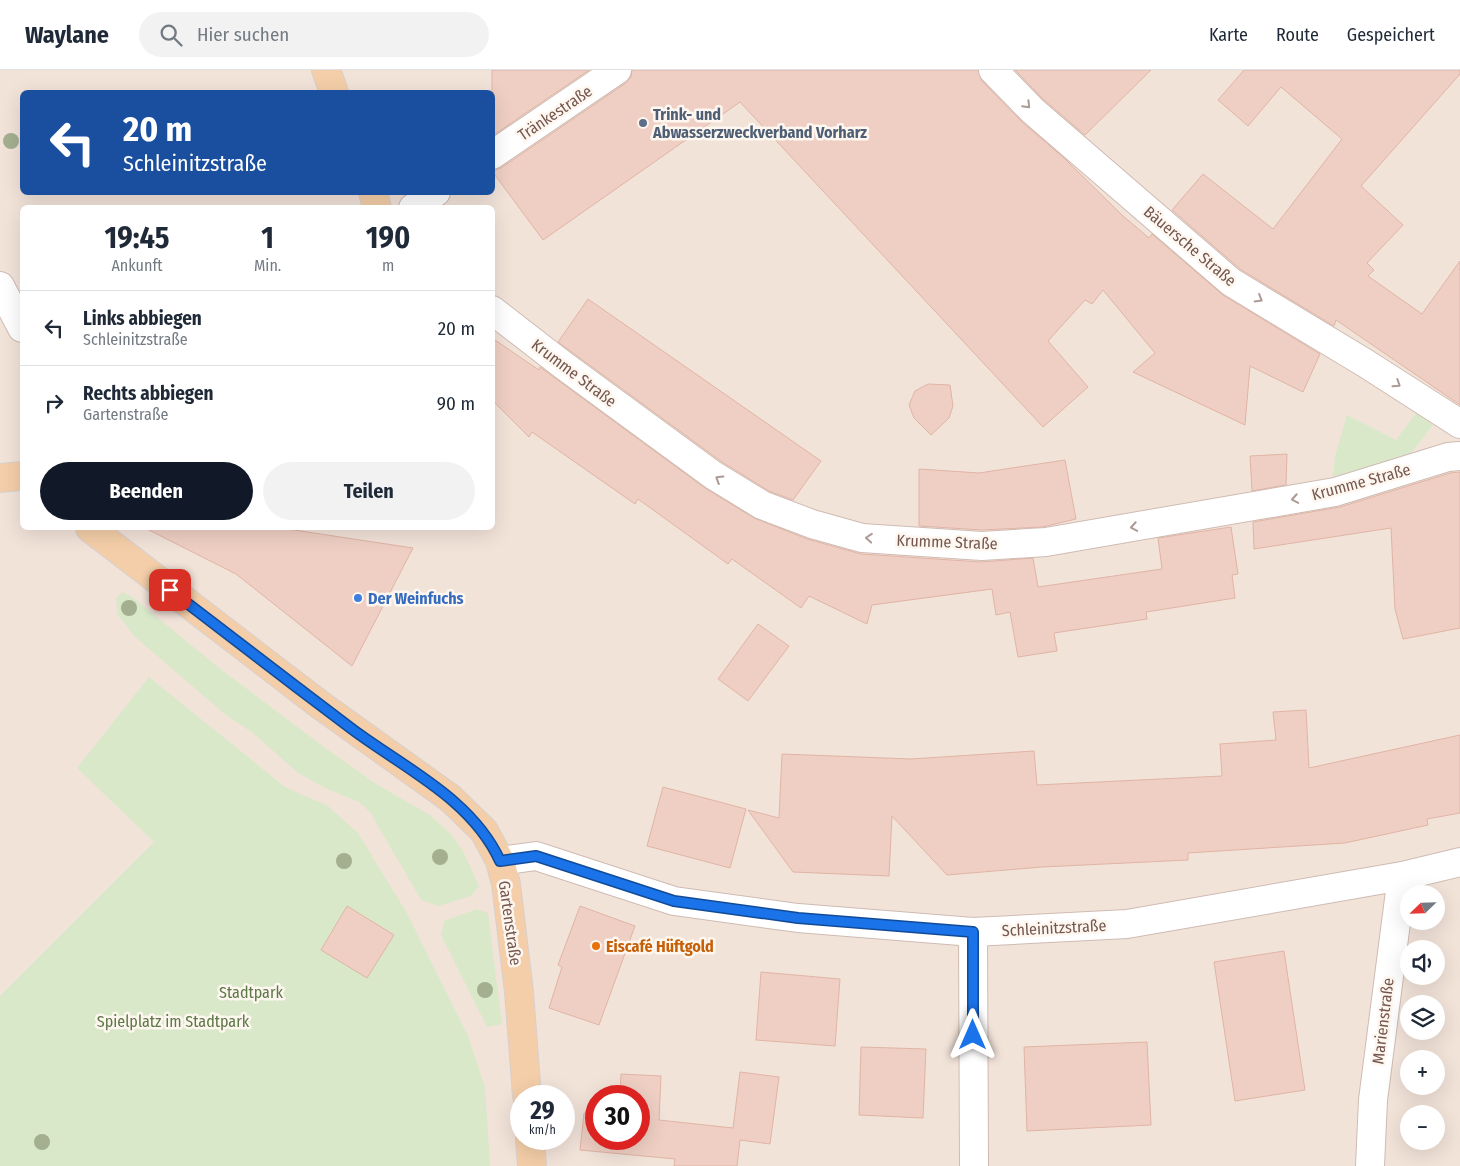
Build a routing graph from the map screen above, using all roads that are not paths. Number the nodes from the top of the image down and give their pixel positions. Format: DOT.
graph roads {
  1 [pos="326,70"];
  2 [pos="617,70"];
  3 [pos="993,70"];
  4 [pos="333,90"];
  5 [pos="495,153"];
  6 [pos="432,195"];
  7 [pos="417,205"];
  8 [pos="0,286"];
  9 [pos="495,312"];
  10 [pos="20,324"];
  11 [pos="1460,424"];
  12 [pos="1460,456"];
  13 [pos="20,476"];
  14 [pos="0,478"];
  15 [pos="93,530"];
  16 [pos="500,861"];
  17 [pos="1460,862"];
  18 [pos="1402,876"];
  19 [pos="973,932"];
  20 [pos="526,1085"];
  21 [pos="531,1150"];
  22 [pos="532,1166"];
  23 [pos="974,1166"];
  24 [pos="1370,1166"];
  1 -- 4 [label="main road"];
  2 -- 5 [label="street, Tränkestraße"];
  3 -- 11 [label="street, Bäuersche Straße, one-way"];
  6 -- 7 [label="street"];
  8 -- 10 [label="street"];
  12 -- 9 [label="street, Krumme Straße, one-way"];
  13 -- 14 [label="main road"];
  15 -- 16 [label="main road, Gartenstraße"];
  16 -- 19 [label="street, Schleinitzstraße"];
  16 -- 20 [label="main road, Gartenstraße"];
  17 -- 18 [label="street, Schleinitzstraße"];
  18 -- 19 [label="street, Schleinitzstraße"];
  18 -- 24 [label="street, Marienstraße"];
  19 -- 23 [label="street"];
  21 -- 22 [label="main road"];
}
